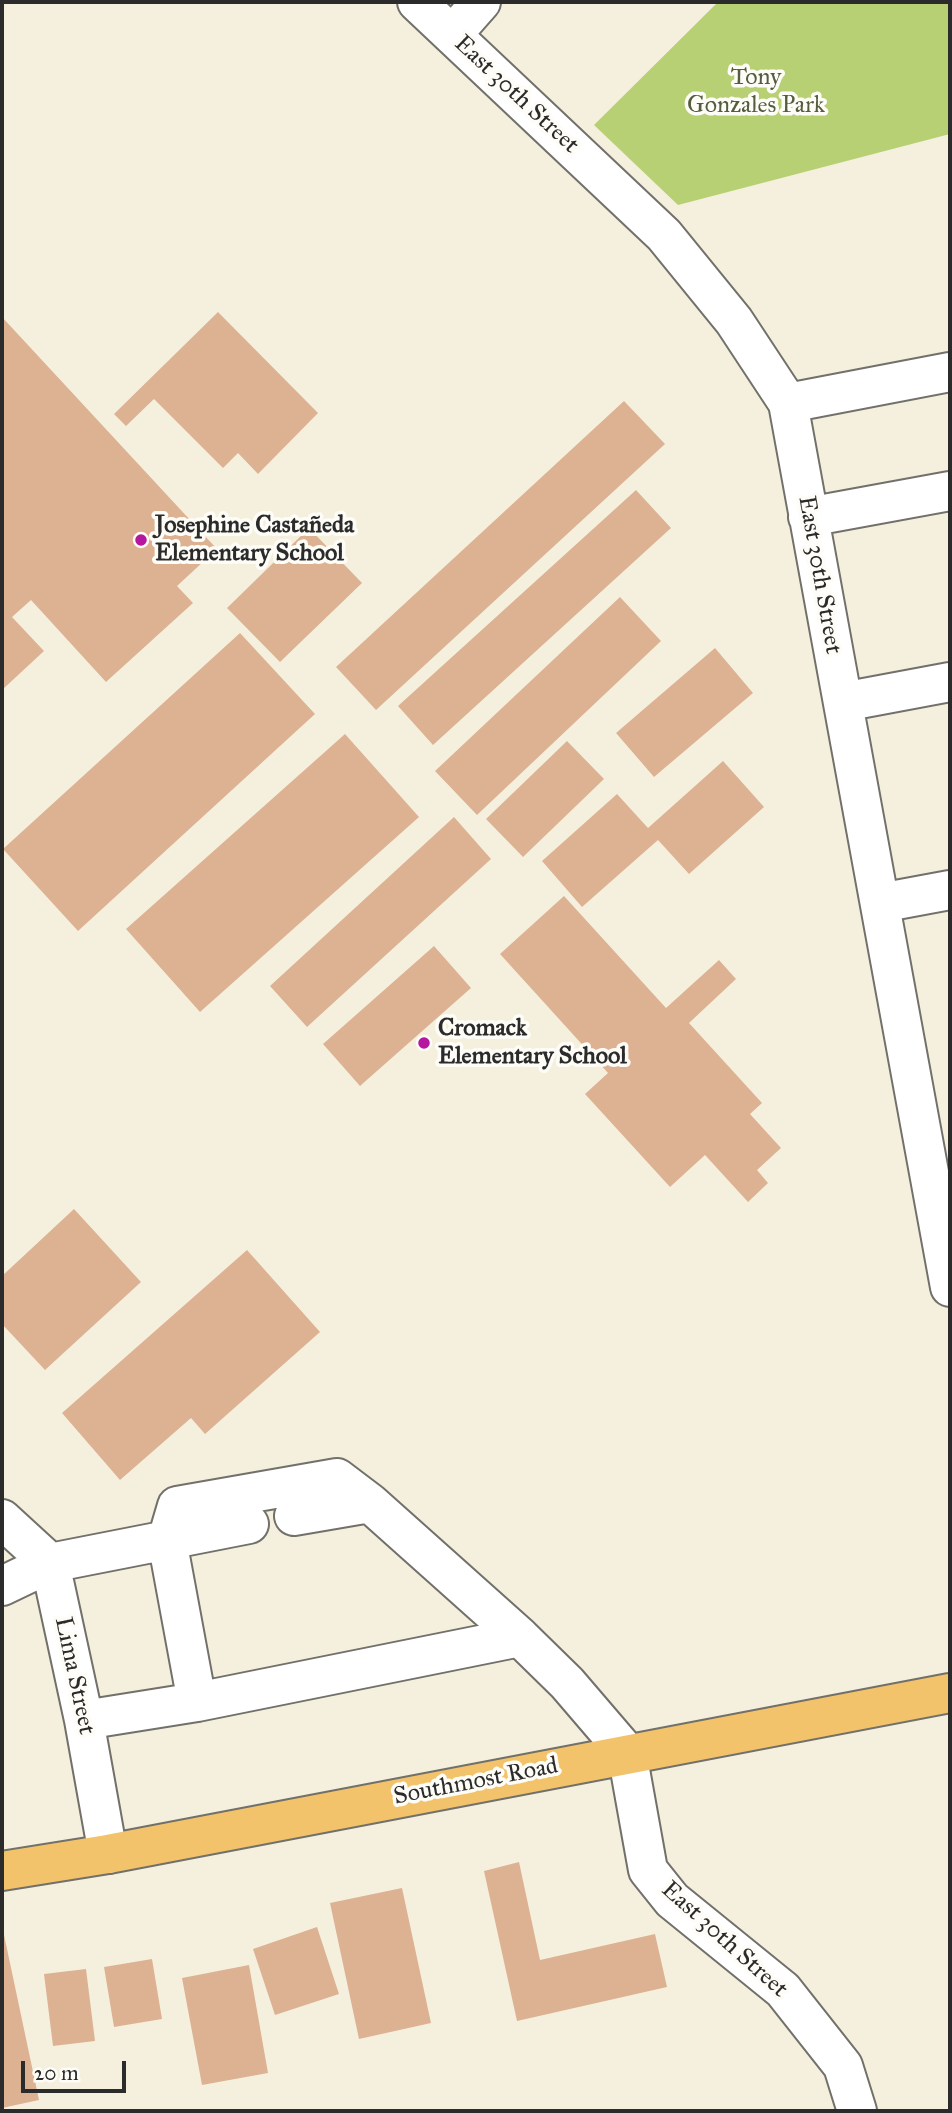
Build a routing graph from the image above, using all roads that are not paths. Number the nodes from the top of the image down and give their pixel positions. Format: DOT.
graph roads {
  1 [pos="417,2"];
  2 [pos="481,2"];
  3 [pos="452,35"];
  4 [pos="950,372"];
  5 [pos="788,403"];
  6 [pos="950,491"];
  7 [pos="808,517"];
  8 [pos="950,682"];
  9 [pos="843,702"];
  10 [pos="950,890"];
  11 [pos="880,903"];
  12 [pos="950,1287"];
  13 [pos="370,1503"];
  14 [pos="294,1516"];
  15 [pos="2,1519"];
  16 [pos="249,1524"];
  17 [pos="167,1540"];
  18 [pos="50,1563"];
  19 [pos="2,1586"];
  20 [pos="520,1637"];
  21 [pos="950,1693"];
  22 [pos="197,1702"];
  23 [pos="84,1720"];
  24 [pos="627,1753"];
  25 [pos="107,1854"];
  26 [pos="2,1871"];
  27 [pos="857,2111"];
  1 -- 3 [label="street, East 30th Street"];
  2 -- 3 [label="street"];
  3 -- 5 [label="street, East 30th Street"];
  4 -- 5 [label="street"];
  5 -- 7 [label="street, East 30th Street"];
  6 -- 7 [label="street"];
  7 -- 9 [label="street, East 30th Street"];
  8 -- 9 [label="street"];
  9 -- 11 [label="street, East 30th Street"];
  10 -- 11 [label="street"];
  11 -- 12 [label="street, East 30th Street"];
  13 -- 14 [label="street"];
  13 -- 17 [label="street"];
  13 -- 20 [label="street"];
  15 -- 18 [label="street"];
  16 -- 17 [label="street"];
  17 -- 18 [label="street"];
  17 -- 22 [label="street"];
  18 -- 19 [label="street"];
  18 -- 23 [label="street, Lima Street"];
  20 -- 22 [label="street"];
  20 -- 24 [label="street"];
  21 -- 24 [label="main road, Southmost Road"];
  22 -- 23 [label="street"];
  23 -- 25 [label="street, Lima Street"];
  24 -- 25 [label="main road, Southmost Road"];
  24 -- 27 [label="street, East 30th Street"];
  25 -- 26 [label="main road, Southmost Road"];
}
